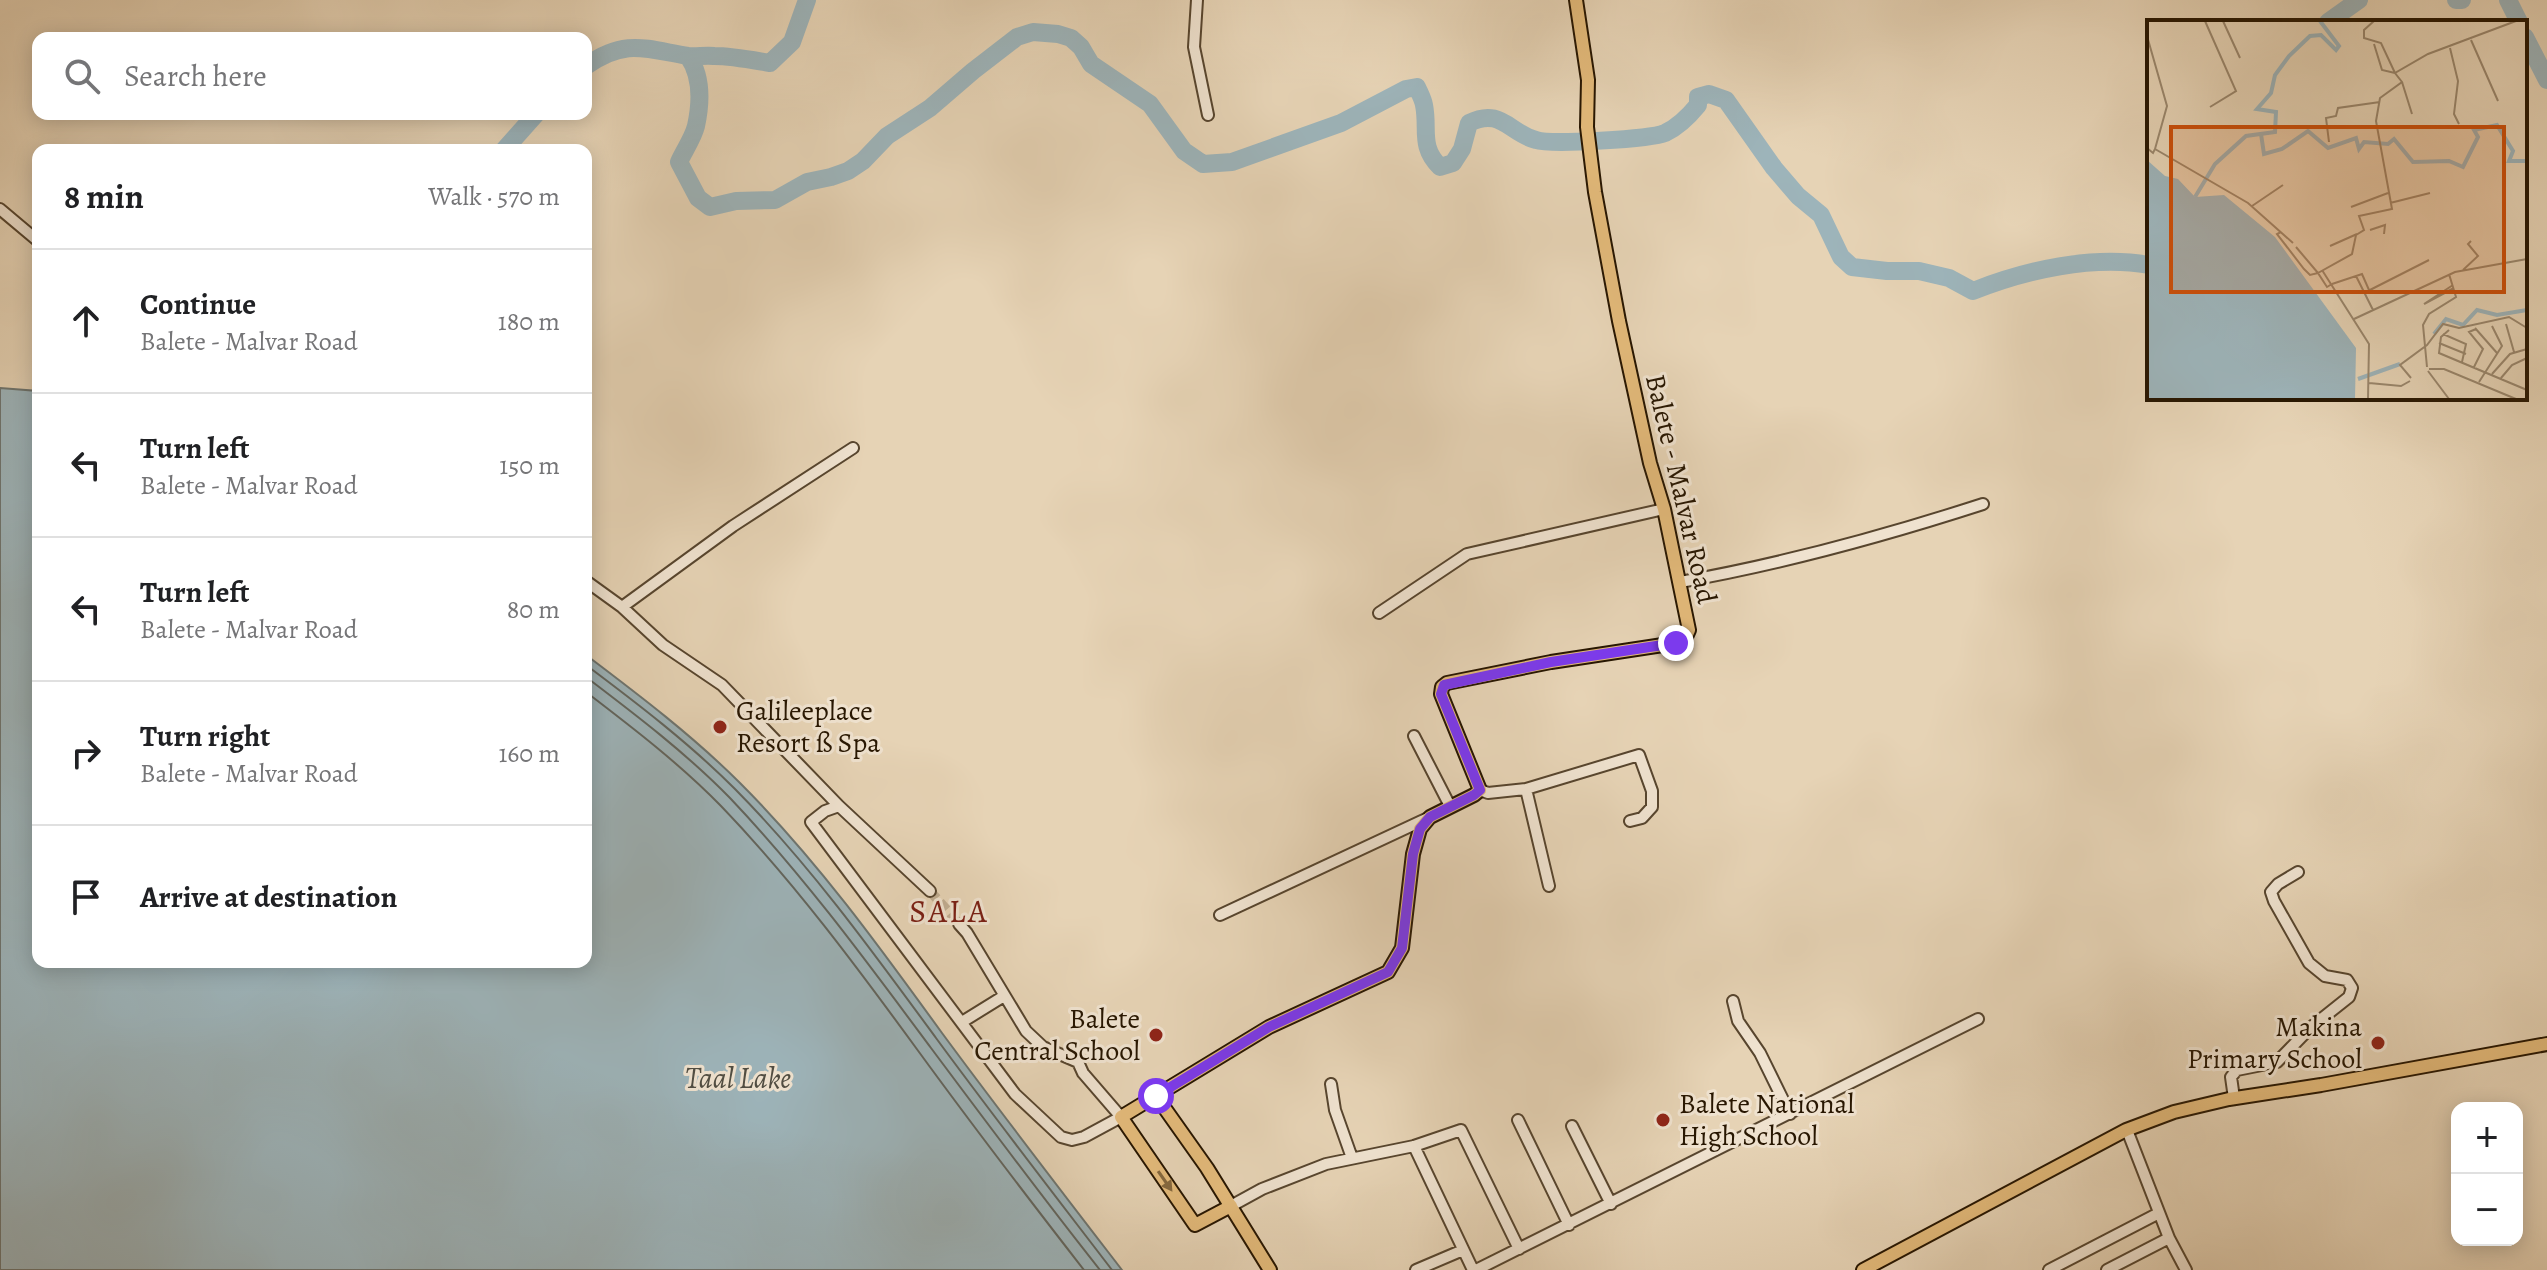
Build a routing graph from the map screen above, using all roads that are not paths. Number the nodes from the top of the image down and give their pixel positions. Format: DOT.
graph roads {
  1 [pos="1197,0"];
  2 [pos="1576,0"];
  3 [pos="1208,115"];
  4 [pos="0,209"];
  5 [pos="32,236"];
  6 [pos="853,448"];
  7 [pos="1983,504"];
  8 [pos="1664,509"];
  9 [pos="1680,582"];
  10 [pos="592,585"];
  11 [pos="622,607"];
  12 [pos="1379,613"];
  13 [pos="1414,736"];
  14 [pos="1526,789"];
  15 [pos="1480,790"];
  16 [pos="839,806"];
  17 [pos="1450,806"];
  18 [pos="1430,817"];
  19 [pos="1630,821"];
  20 [pos="2298,872"];
  21 [pos="1549,886"];
  22 [pos="930,891"];
  23 [pos="1220,915"];
  24 [pos="959,924"];
  25 [pos="1004,996"];
  26 [pos="1733,1001"];
  27 [pos="1978,1019"];
  28 [pos="962,1022"];
  29 [pos="2547,1044"];
  30 [pos="1331,1084"];
  31 [pos="1156,1096"];
  32 [pos="2234,1098"];
  33 [pos="1790,1114"];
  34 [pos="1121,1117"];
  35 [pos="1518,1120"];
  36 [pos="1572,1126"];
  37 [pos="2127,1130"];
  38 [pos="1414,1146"];
  39 [pos="1352,1158"];
  40 [pos="1611,1204"];
  41 [pos="1231,1206"];
  42 [pos="2159,1213"];
  43 [pos="1569,1225"];
  44 [pos="2169,1238"];
  45 [pos="1519,1249"];
  46 [pos="1463,1250"];
  47 [pos="1270,1270"];
  48 [pos="1416,1270"];
  49 [pos="1475,1270"];
  50 [pos="1863,1270"];
  51 [pos="2049,1270"];
  52 [pos="2107,1270"];
  53 [pos="2186,1270"];
  1 -- 3 [label="street"];
  2 -- 8 [label="main road, Balete - Malvar Road"];
  4 -- 5 [label="street"];
  6 -- 11 [label="street"];
  7 -- 9 [label="street"];
  8 -- 9 [label="main road, Balete - Malvar Road"];
  8 -- 12 [label="street"];
  9 -- 15 [label="main road, Balete - Malvar Road"];
  10 -- 11 [label="street"];
  11 -- 16 [label="street"];
  13 -- 17 [label="street"];
  14 -- 15 [label="street"];
  14 -- 19 [label="street"];
  14 -- 21 [label="street"];
  15 -- 17 [label="main road"];
  16 -- 22 [label="street"];
  16 -- 28 [label="street"];
  17 -- 18 [label="main road"];
  18 -- 23 [label="street"];
  18 -- 31 [label="main road"];
  20 -- 32 [label="street"];
  24 -- 25 [label="street"];
  25 -- 28 [label="street"];
  25 -- 34 [label="street"];
  26 -- 33 [label="street"];
  27 -- 33 [label="street"];
  28 -- 34 [label="street"];
  29 -- 32 [label="main road"];
  30 -- 39 [label="street"];
  31 -- 34 [label="main road"];
  31 -- 41 [label="main road"];
  32 -- 37 [label="main road"];
  33 -- 40 [label="street"];
  34 -- 41 [label="main road, one-way"];
  35 -- 43 [label="street"];
  36 -- 40 [label="street"];
  37 -- 42 [label="street"];
  37 -- 50 [label="main road"];
  38 -- 39 [label="street"];
  38 -- 45 [label="street"];
  38 -- 46 [label="street"];
  39 -- 41 [label="street"];
  40 -- 43 [label="street"];
  41 -- 47 [label="main road"];
  42 -- 44 [label="street"];
  42 -- 51 [label="street"];
  43 -- 45 [label="street"];
  44 -- 52 [label="street"];
  44 -- 53 [label="street"];
  45 -- 49 [label="street"];
  46 -- 48 [label="street"];
  46 -- 49 [label="street"];
}
